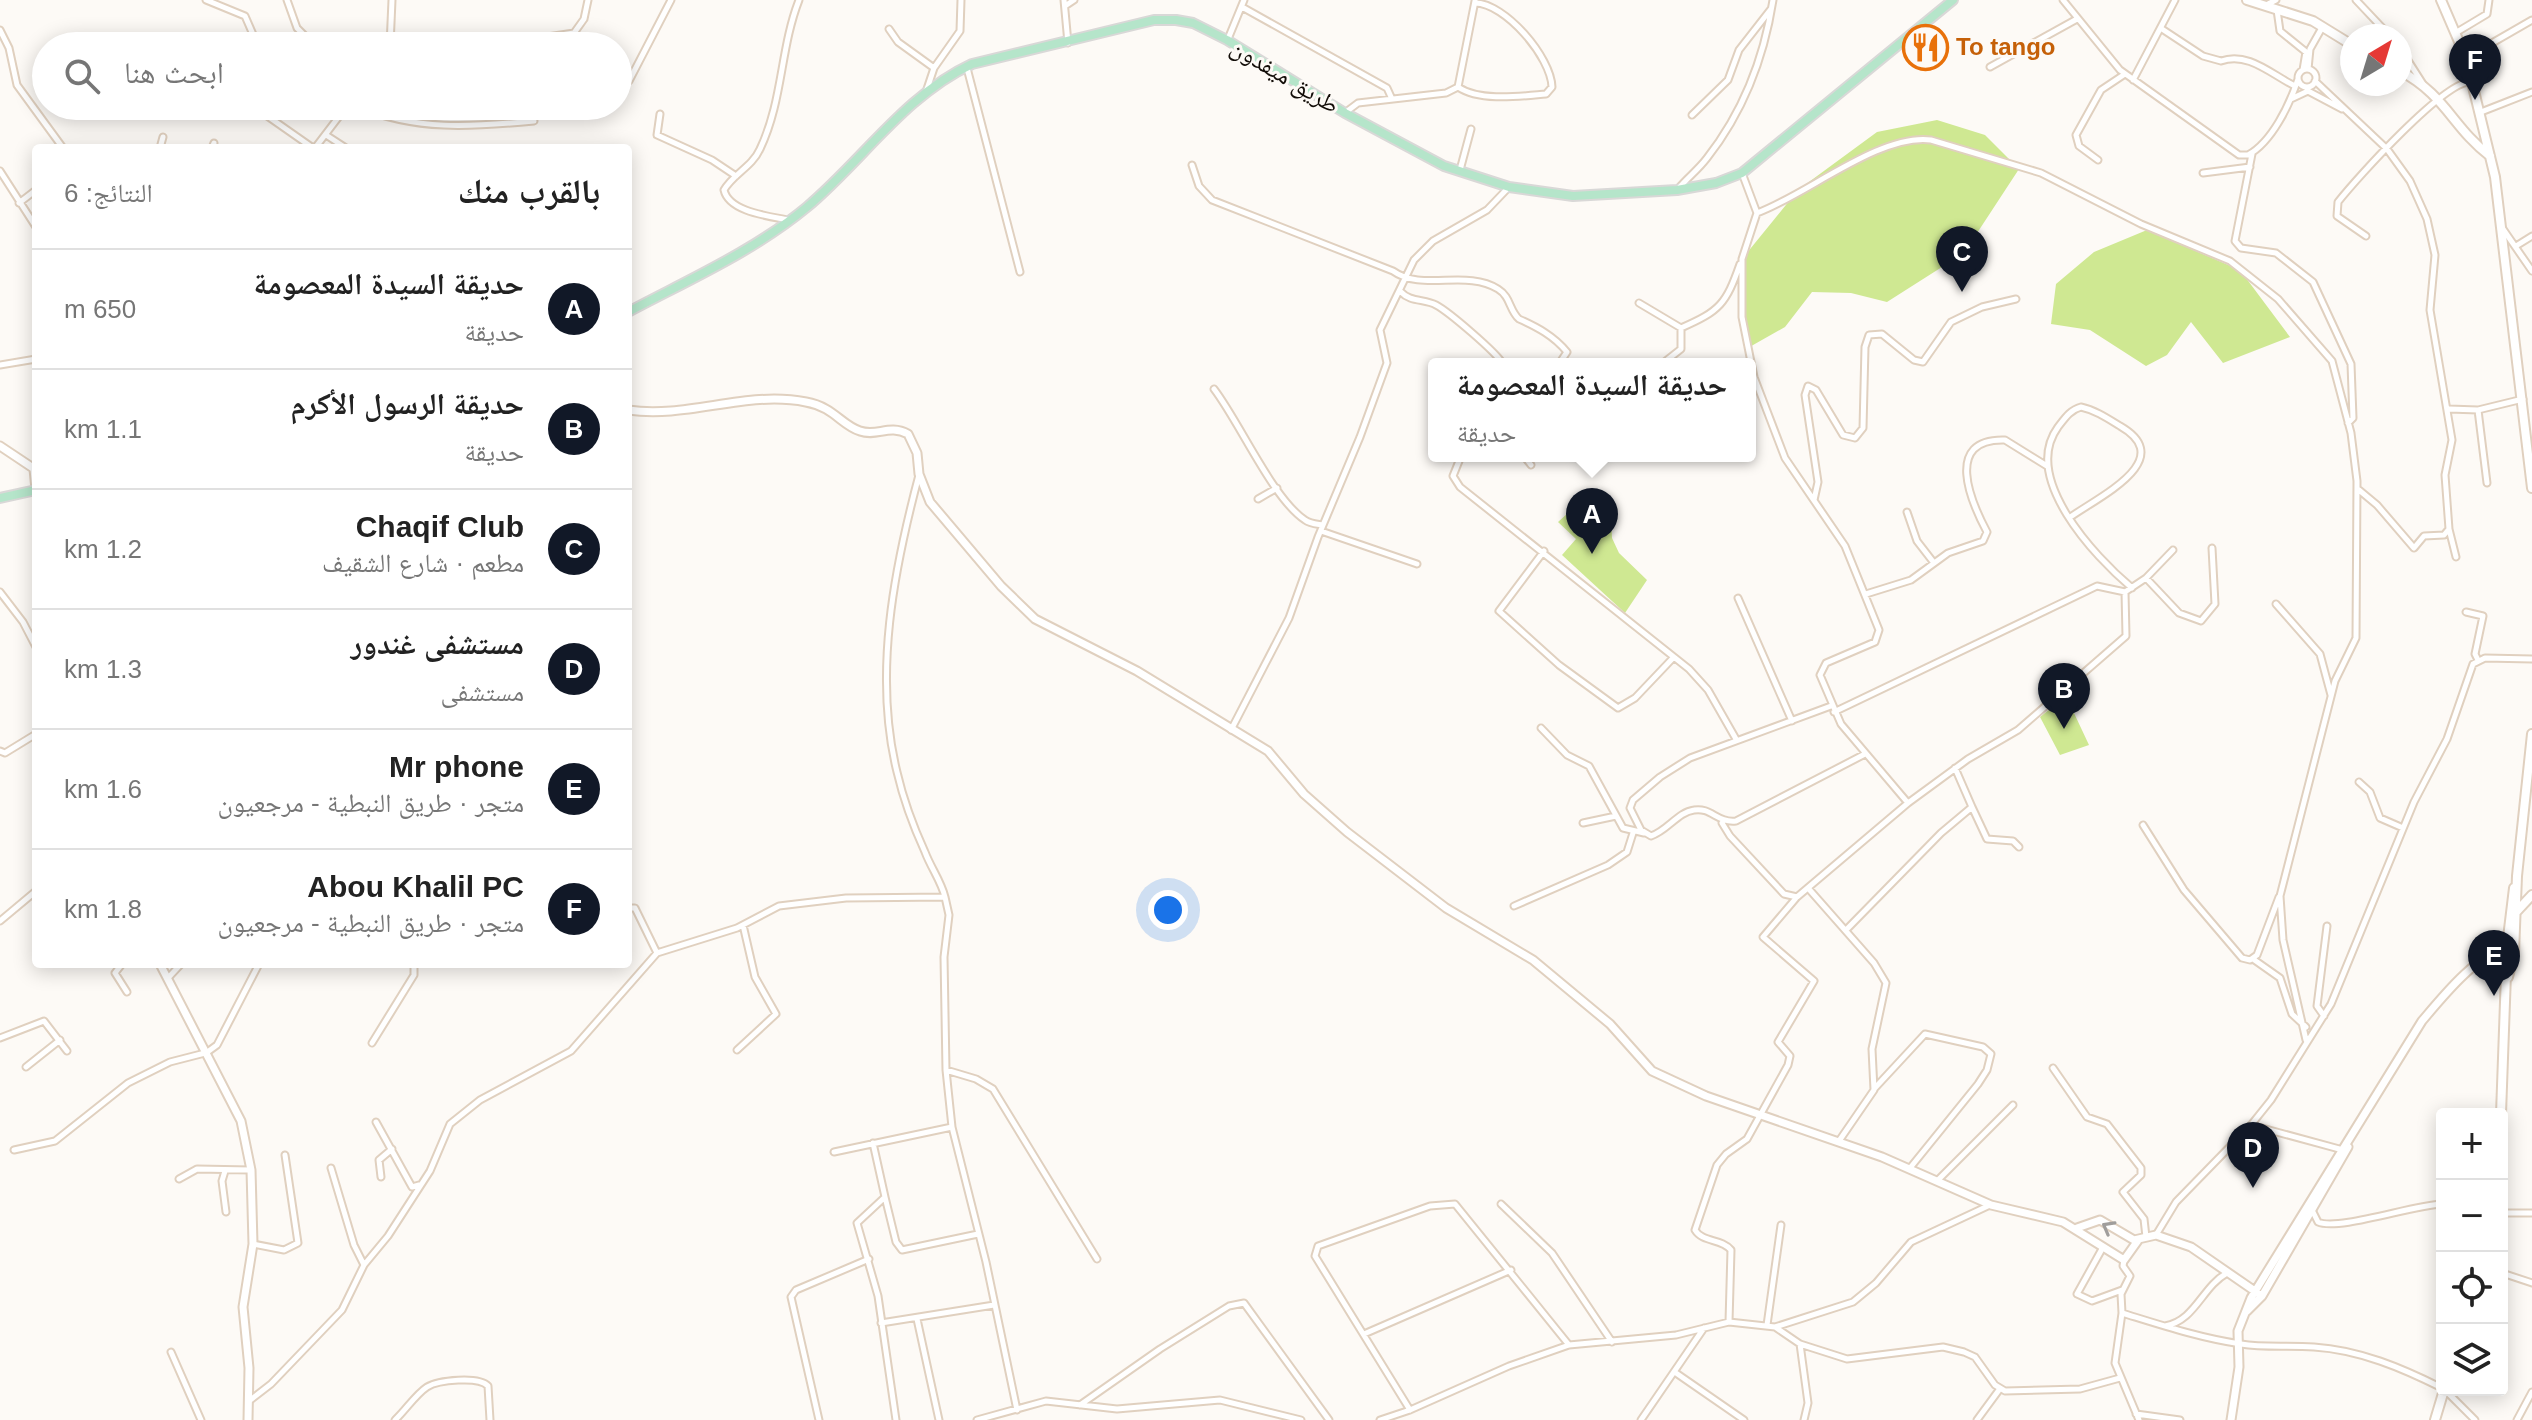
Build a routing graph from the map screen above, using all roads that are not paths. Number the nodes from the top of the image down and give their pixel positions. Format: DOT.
graph roads {
  1 [pos="206,0"];
  2 [pos="287,0"];
  3 [pos="392,0"];
  4 [pos="588,0"];
  5 [pos="671,0"];
  6 [pos="799,0"];
  7 [pos="961,0"];
  8 [pos="1074,0"];
  9 [pos="1773,0"];
  10 [pos="1953,0"];
  11 [pos="2063,0"];
  12 [pos="2175,0"];
  13 [pos="2247,0"];
  14 [pos="2276,0"];
  15 [pos="2356,0"];
  16 [pos="2441,0"];
  17 [pos="2489,0"];
  18 [pos="1475,1"];
  19 [pos="1065,3"];
  20 [pos="1243,4"];
  21 [pos="2263,7"];
  22 [pos="1772,8"];
  23 [pos="2277,10"];
  24 [pos="2077,19"];
  25 [pos="2532,20"];
  26 [pos="2379,24"];
  27 [pos="2323,26"];
  28 [pos="889,29"];
  29 [pos="2162,29"];
  30 [pos="0,30"];
  31 [pos="252,32"];
  32 [pos="301,32"];
  33 [pos="391,32"];
  34 [pos="575,32"];
  35 [pos="2457,32"];
  36 [pos="2340,37"];
  37 [pos="1227,40"];
  38 [pos="1068,43"];
  39 [pos="2466,58"];
  40 [pos="966,66"];
  41 [pos="1990,67"];
  42 [pos="2412,67"];
  43 [pos="934,68"];
  44 [pos="2306,69"];
  45 [pos="2125,74"];
  46 [pos="632,75"];
  47 [pos="2412,78"];
  48 [pos="2133,80"];
  49 [pos="2315,81"];
  50 [pos="2296,82"];
  51 [pos="2472,83"];
  52 [pos="2423,85"];
  53 [pos="1458,87"];
  54 [pos="2308,88"];
  55 [pos="2532,92"];
  56 [pos="926,93"];
  57 [pos="2440,98"];
  58 [pos="1392,99"];
  59 [pos="2290,100"];
  60 [pos="32,106"];
  61 [pos="2346,111"];
  62 [pos="2481,112"];
  63 [pos="1345,113"];
  64 [pos="660,114"];
  65 [pos="1692,115"];
  66 [pos="43,120"];
  67 [pos="271,120"];
  68 [pos="337,120"];
  69 [pos="392,120"];
  70 [pos="534,121"];
  71 [pos="1471,129"];
  72 [pos="326,135"];
  73 [pos="163,137"];
  74 [pos="60,144"];
  75 [pos="161,144"];
  76 [pos="308,144"];
  77 [pos="318,144"];
  78 [pos="340,144"];
  79 [pos="2387,149"];
  80 [pos="2252,153"];
  81 [pos="2491,157"];
  82 [pos="2098,160"];
  83 [pos="1192,165"];
  84 [pos="2250,167"];
  85 [pos="0,171"];
  86 [pos="1459,171"];
  87 [pos="1742,173"];
  88 [pos="2203,173"];
  89 [pos="736,176"];
  90 [pos="1509,187"];
  91 [pos="1677,190"];
  92 [pos="32,193"];
  93 [pos="19,203"];
  94 [pos="1757,213"];
  95 [pos="789,220"];
  96 [pos="32,221"];
  97 [pos="2502,228"];
  98 [pos="2366,236"];
  99 [pos="2532,236"];
  100 [pos="2516,246"];
  101 [pos="1742,259"];
  102 [pos="2532,271"];
  103 [pos="1020,272"];
  104 [pos="1406,280"];
  105 [pos="1401,292"];
  106 [pos="2016,299"];
  107 [pos="1639,303"];
  108 [pos="632,308"];
  109 [pos="1681,328"];
  110 [pos="1500,358"];
  111 [pos="1563,358"];
  112 [pos="1673,358"];
  113 [pos="1751,358"];
  114 [pos="32,360"];
  115 [pos="0,365"];
  116 [pos="1756,382"];
  117 [pos="1214,389"];
  118 [pos="2523,399"];
  119 [pos="2449,409"];
  120 [pos="632,410"];
  121 [pos="2478,410"];
  122 [pos="2348,423"];
  123 [pos="0,446"];
  124 [pos="1458,462"];
  125 [pos="1529,462"];
  126 [pos="1531,465"];
  127 [pos="2048,466"];
  128 [pos="32,467"];
  129 [pos="919,474"];
  130 [pos="2487,483"];
  131 [pos="1277,488"];
  132 [pos="2532,488"];
  133 [pos="2358,490"];
  134 [pos="32,491"];
  135 [pos="0,498"];
  136 [pos="1258,499"];
  137 [pos="1814,500"];
  138 [pos="1907,512"];
  139 [pos="2069,518"];
  140 [pos="1322,528"];
  141 [pos="2449,529"];
  142 [pos="2212,548"];
  143 [pos="2173,550"];
  144 [pos="1544,551"];
  145 [pos="2456,557"];
  146 [pos="1934,563"];
  147 [pos="1417,564"];
  148 [pos="2146,578"];
  149 [pos="2132,588"];
  150 [pos="0,592"];
  151 [pos="2125,592"];
  152 [pos="1866,594"];
  153 [pos="1738,598"];
  154 [pos="2276,604"];
  155 [pos="2466,612"];
  156 [pos="32,639"];
  157 [pos="1673,658"];
  158 [pos="2532,659"];
  159 [pos="2478,660"];
  160 [pos="2331,696"];
  161 [pos="1833,709"];
  162 [pos="1792,721"];
  163 [pos="1541,728"];
  164 [pos="1231,730"];
  165 [pos="2532,734"];
  166 [pos="32,736"];
  167 [pos="1736,739"];
  168 [pos="0,751"];
  169 [pos="1865,754"];
  170 [pos="1955,768"];
  171 [pos="2359,782"];
  172 [pos="1908,803"];
  173 [pos="1972,807"];
  174 [pos="1617,816"];
  175 [pos="1583,823"];
  176 [pos="1722,823"];
  177 [pos="2143,825"];
  178 [pos="2403,828"];
  179 [pos="1633,833"];
  180 [pos="1645,833"];
  181 [pos="2019,847"];
  182 [pos="1808,888"];
  183 [pos="2532,892"];
  184 [pos="32,894"];
  185 [pos="2280,896"];
  186 [pos="945,897"];
  187 [pos="1797,897"];
  188 [pos="1514,906"];
  189 [pos="632,908"];
  190 [pos="2514,910"];
  191 [pos="0,921"];
  192 [pos="743,925"];
  193 [pos="2327,926"];
  194 [pos="1846,930"];
  195 [pos="2511,945"];
  196 [pos="657,953"];
  197 [pos="2253,959"];
  198 [pos="119,968"];
  199 [pos="162,968"];
  200 [pos="177,968"];
  201 [pos="257,968"];
  202 [pos="414,968"];
  203 [pos="168,978"];
  204 [pos="127,992"];
  205 [pos="2324,1016"];
  206 [pos="2306,1027"];
  207 [pos="0,1038"];
  208 [pos="60,1040"];
  209 [pos="2306,1040"];
  210 [pos="372,1043"];
  211 [pos="737,1050"];
  212 [pos="67,1051"];
  213 [pos="205,1053"];
  214 [pos="26,1067"];
  215 [pos="2053,1068"];
  216 [pos="946,1070"];
  217 [pos="1874,1090"];
  218 [pos="2013,1105"];
  219 [pos="2501,1108"];
  220 [pos="1760,1116"];
  221 [pos="376,1122"];
  222 [pos="2251,1125"];
  223 [pos="952,1127"];
  224 [pos="1839,1141"];
  225 [pos="873,1143"];
  226 [pos="392,1149"];
  227 [pos="2346,1149"];
  228 [pos="14,1150"];
  229 [pos="834,1152"];
  230 [pos="285,1155"];
  231 [pos="331,1168"];
  232 [pos="1910,1168"];
  233 [pos="251,1170"];
  234 [pos="225,1171"];
  235 [pos="381,1177"];
  236 [pos="179,1179"];
  237 [pos="1938,1180"];
  238 [pos="420,1185"];
  239 [pos="885,1197"];
  240 [pos="1501,1204"];
  241 [pos="1991,1205"];
  242 [pos="2436,1205"];
  243 [pos="226,1212"];
  244 [pos="2308,1213"];
  245 [pos="2508,1213"];
  246 [pos="2532,1213"];
  247 [pos="1781,1225"];
  248 [pos="2077,1228"];
  249 [pos="978,1234"];
  250 [pos="2156,1235"];
  251 [pos="2143,1238"];
  252 [pos="253,1244"];
  253 [pos="2102,1249"];
  254 [pos="869,1259"];
  255 [pos="1097,1259"];
  256 [pos="2124,1260"];
  257 [pos="364,1265"];
  258 [pos="1511,1270"];
  259 [pos="2227,1273"];
  260 [pos="2508,1275"];
  261 [pos="2532,1283"];
  262 [pos="2122,1290"];
  263 [pos="2258,1291"];
  264 [pos="994,1305"];
  265 [pos="2122,1313"];
  266 [pos="917,1319"];
  267 [pos="1729,1322"];
  268 [pos="881,1323"];
  269 [pos="1767,1325"];
  270 [pos="2164,1326"];
  271 [pos="1704,1327"];
  272 [pos="1775,1327"];
  273 [pos="1364,1334"];
  274 [pos="1612,1342"];
  275 [pos="1800,1344"];
  276 [pos="2239,1344"];
  277 [pos="1569,1345"];
  278 [pos="171,1352"];
  279 [pos="1676,1373"];
  280 [pos="2120,1378"];
  281 [pos="2436,1385"];
  282 [pos="1999,1390"];
  283 [pos="2532,1392"];
  284 [pos="2442,1396"];
  285 [pos="2451,1396"];
  286 [pos="249,1402"];
  287 [pos="1080,1405"];
  288 [pos="1017,1410"];
  289 [pos="1410,1410"];
  290 [pos="2138,1417"];
  291 [pos="201,1420"];
  292 [pos="248,1420"];
  293 [pos="395,1420"];
  294 [pos="490,1420"];
  295 [pos="819,1420"];
  296 [pos="896,1420"];
  297 [pos="939,1420"];
  298 [pos="977,1420"];
  299 [pos="1301,1420"];
  300 [pos="1329,1420"];
  301 [pos="1380,1420"];
  302 [pos="1641,1420"];
  303 [pos="1744,1420"];
  304 [pos="1805,1420"];
  305 [pos="1977,1420"];
  306 [pos="2180,1420"];
  307 [pos="2231,1420"];
  308 [pos="2435,1420"];
  309 [pos="2475,1420"];
  310 [pos="2517,1420"];
  1 -- 31 [label="street"];
  2 -- 32 [label="street"];
  3 -- 33 [label="street"];
  4 -- 34 [label="street"];
  5 -- 46 [label="street"];
  6 -- 89 [label="street"];
  7 -- 43 [label="street"];
  8 -- 19 [label="street"];
  9 -- 22 [label="street"];
  10 -- 87 [label="main road, طريق ميفدون"];
  11 -- 24 [label="street"];
  12 -- 29 [label="street"];
  13 -- 21 [label="main road"];
  14 -- 21 [label="street"];
  15 -- 26 [label="street"];
  16 -- 35 [label="main road"];
  17 -- 35 [label="street"];
  18 -- 53 [label="street"];
  18 -- 53 [label="street"];
  19 -- 38 [label="street"];
  20 -- 37 [label="street"];
  20 -- 58 [label="street"];
  21 -- 23 [label="main road"];
  22 -- 65 [label="street"];
  22 -- 91 [label="street"];
  23 -- 27 [label="main road"];
  23 -- 44 [label="street"];
  24 -- 41 [label="street"];
  24 -- 45 [label="street"];
  25 -- 39 [label="street"];
  27 -- 36 [label="main road"];
  27 -- 44 [label="street"];
  28 -- 43 [label="street"];
  29 -- 48 [label="street"];
  29 -- 50 [label="street"];
  30 -- 60 [label="street"];
  35 -- 39 [label="main road"];
  37 -- 38 [label="main road, طريق ميفدون"];
  37 -- 63 [label="main road, طريق ميفدون"];
  38 -- 40 [label="main road, طريق ميفدون"];
  39 -- 51 [label="main road"];
  40 -- 56 [label="main road, طريق ميفدون"];
  40 -- 103 [label="street"];
  42 -- 52 [label="street"];
  43 -- 56 [label="street"];
  44 -- 49 [label="street"];
  44 -- 50 [label="street"];
  45 -- 48 [label="street"];
  45 -- 82 [label="street"];
  47 -- 52 [label="main road"];
  48 -- 80 [label="street"];
  49 -- 54 [label="street"];
  49 -- 61 [label="street"];
  50 -- 54 [label="street"];
  50 -- 59 [label="street"];
  51 -- 57 [label="street"];
  51 -- 62 [label="main road"];
  52 -- 57 [label="main road"];
  53 -- 58 [label="street"];
  54 -- 59 [label="street"];
  54 -- 61 [label="street"];
  55 -- 62 [label="street"];
  56 -- 95 [label="main road, طريق ميفدون"];
  57 -- 79 [label="street"];
  57 -- 81 [label="main road"];
  58 -- 63 [label="street"];
  59 -- 80 [label="street"];
  61 -- 79 [label="street"];
  62 -- 81 [label="main road"];
  63 -- 86 [label="main road, طريق ميفدون"];
  64 -- 89 [label="street"];
  66 -- 74 [label="street"];
  67 -- 76 [label="street"];
  68 -- 72 [label="street"];
  69 -- 70 [label="street"];
  71 -- 86 [label="street"];
  72 -- 77 [label="street"];
  72 -- 78 [label="street"];
  73 -- 75 [label="street"];
  79 -- 98 [label="street"];
  79 -- 119 [label="street"];
  80 -- 84 [label="street"];
  81 -- 97 [label="main road"];
  83 -- 104 [label="street"];
  84 -- 88 [label="street"];
  84 -- 122 [label="street"];
  85 -- 93 [label="street"];
  86 -- 90 [label="main road, طريق ميفدون"];
  87 -- 91 [label="main road, طريق ميفدون"];
  87 -- 94 [label="street"];
  89 -- 95 [label="street"];
  90 -- 91 [label="main road, طريق ميفدون"];
  90 -- 104 [label="street"];
  92 -- 93 [label="street"];
  93 -- 96 [label="street"];
  94 -- 101 [label="street"];
  94 -- 122 [label="street"];
  95 -- 108 [label="main road, طريق ميفدون"];
  97 -- 100 [label="street"];
  97 -- 118 [label="main road"];
  99 -- 100 [label="street"];
  100 -- 102 [label="street"];
  101 -- 109 [label="street"];
  101 -- 113 [label="street"];
  104 -- 105 [label="street"];
  104 -- 111 [label="street"];
  105 -- 110 [label="street"];
  105 -- 140 [label="street"];
  106 -- 137 [label="street"];
  107 -- 109 [label="street"];
  109 -- 112 [label="street"];
  114 -- 115 [label="street"];
  116 -- 137 [label="street"];
  117 -- 131 [label="street"];
  118 -- 121 [label="street"];
  118 -- 132 [label="main road"];
  119 -- 121 [label="street"];
  119 -- 141 [label="street"];
  120 -- 129 [label="street"];
  121 -- 130 [label="street"];
  122 -- 133 [label="street"];
  123 -- 128 [label="street"];
  124 -- 144 [label="street"];
  125 -- 126 [label="street"];
  127 -- 139 [label="street"];
  127 -- 139 [label="street"];
  127 -- 146 [label="street"];
  129 -- 164 [label="street"];
  129 -- 186 [label="street"];
  131 -- 136 [label="street"];
  131 -- 140 [label="street"];
  133 -- 141 [label="street"];
  133 -- 160 [label="street"];
  134 -- 135 [label="main road"];
  137 -- 152 [label="street"];
  138 -- 146 [label="street"];
  139 -- 149 [label="street"];
  140 -- 147 [label="street"];
  140 -- 164 [label="street"];
  141 -- 145 [label="street"];
  142 -- 148 [label="street"];
  143 -- 148 [label="street"];
  144 -- 157 [label="street"];
  144 -- 157 [label="street"];
  146 -- 152 [label="street"];
  148 -- 149 [label="street"];
  149 -- 151 [label="street"];
  150 -- 156 [label="street"];
  151 -- 161 [label="street"];
  151 -- 170 [label="street"];
  152 -- 161 [label="street"];
  153 -- 162 [label="street"];
  154 -- 160 [label="street"];
  155 -- 159 [label="street"];
  157 -- 167 [label="street"];
  158 -- 159 [label="street"];
  159 -- 178 [label="street"];
  160 -- 185 [label="street"];
  161 -- 162 [label="street"];
  161 -- 169 [label="street"];
  162 -- 167 [label="street"];
  163 -- 174 [label="street"];
  164 -- 220 [label="street"];
  165 -- 190 [label="main road"];
  166 -- 168 [label="street"];
  167 -- 180 [label="street"];
  169 -- 172 [label="street"];
  169 -- 176 [label="street"];
  170 -- 172 [label="street"];
  170 -- 173 [label="street"];
  171 -- 178 [label="street"];
  172 -- 182 [label="street"];
  173 -- 181 [label="street"];
  173 -- 194 [label="street"];
  174 -- 175 [label="street"];
  174 -- 179 [label="street"];
  176 -- 180 [label="street"];
  176 -- 187 [label="street"];
  177 -- 197 [label="street"];
  178 -- 205 [label="street"];
  179 -- 180 [label="street"];
  179 -- 188 [label="street"];
  182 -- 187 [label="street"];
  182 -- 194 [label="street"];
  183 -- 190 [label="main road"];
  184 -- 191 [label="street"];
  185 -- 197 [label="street"];
  185 -- 206 [label="street"];
  186 -- 192 [label="street"];
  186 -- 216 [label="street"];
  187 -- 220 [label="street"];
  189 -- 196 [label="street"];
  190 -- 195 [label="main road"];
  192 -- 196 [label="street"];
  192 -- 211 [label="street"];
  193 -- 205 [label="street"];
  194 -- 217 [label="street"];
  195 -- 219 [label="main road"];
  195 -- 227 [label="street"];
  196 -- 238 [label="street"];
  197 -- 206 [label="street"];
  198 -- 204 [label="street"];
  199 -- 203 [label="street"];
  200 -- 203 [label="street"];
  201 -- 213 [label="street"];
  202 -- 210 [label="street"];
  203 -- 213 [label="street"];
  205 -- 209 [label="street"];
  206 -- 209 [label="street"];
  207 -- 208 [label="street"];
  208 -- 212 [label="street"];
  208 -- 214 [label="street"];
  209 -- 222 [label="street"];
  213 -- 228 [label="street"];
  213 -- 233 [label="street"];
  215 -- 251 [label="street"];
  216 -- 223 [label="street"];
  216 -- 255 [label="street"];
  217 -- 224 [label="street"];
  217 -- 232 [label="street"];
  218 -- 237 [label="street"];
  220 -- 224 [label="street"];
  220 -- 267 [label="street"];
  221 -- 226 [label="street"];
  222 -- 227 [label="street"];
  222 -- 250 [label="street"];
  223 -- 225 [label="street"];
  223 -- 249 [label="street"];
  224 -- 232 [label="street"];
  225 -- 229 [label="street"];
  225 -- 239 [label="street"];
  226 -- 235 [label="street"];
  226 -- 238 [label="street"];
  227 -- 244 [label="street"];
  230 -- 252 [label="street"];
  231 -- 257 [label="street"];
  232 -- 237 [label="street"];
  233 -- 234 [label="street"];
  233 -- 252 [label="street"];
  234 -- 236 [label="street"];
  234 -- 243 [label="street"];
  237 -- 241 [label="street"];
  238 -- 257 [label="street"];
  239 -- 249 [label="street"];
  239 -- 254 [label="street"];
  240 -- 274 [label="street"];
  241 -- 248 [label="street"];
  241 -- 272 [label="street"];
  242 -- 244 [label="street"];
  244 -- 263 [label="street"];
  245 -- 246 [label="street"];
  247 -- 269 [label="street"];
  251 -- 248 [label="street, one-way"];
  248 -- 253 [label="street"];
  249 -- 264 [label="street"];
  250 -- 251 [label="street"];
  250 -- 259 [label="street"];
  251 -- 256 [label="street"];
  252 -- 286 [label="street"];
  253 -- 256 [label="street"];
  253 -- 262 [label="street"];
  254 -- 268 [label="street"];
  254 -- 295 [label="street"];
  256 -- 262 [label="street"];
  257 -- 286 [label="street"];
  258 -- 273 [label="street"];
  258 -- 273 [label="street"];
  258 -- 277 [label="street"];
  259 -- 263 [label="street"];
  259 -- 270 [label="street"];
  260 -- 261 [label="street"];
  262 -- 265 [label="street"];
  263 -- 276 [label="street"];
  264 -- 266 [label="street"];
  264 -- 288 [label="street"];
  265 -- 270 [label="street"];
  265 -- 280 [label="street"];
  266 -- 268 [label="street"];
  266 -- 297 [label="street"];
  267 -- 269 [label="street"];
  267 -- 271 [label="street"];
  268 -- 296 [label="street"];
  269 -- 272 [label="street"];
  270 -- 276 [label="street"];
  271 -- 274 [label="street"];
  271 -- 279 [label="street"];
  272 -- 275 [label="street"];
  273 -- 289 [label="street"];
  274 -- 277 [label="street"];
  275 -- 282 [label="street"];
  275 -- 304 [label="street"];
  276 -- 281 [label="street"];
  276 -- 307 [label="street"];
  277 -- 289 [label="street"];
  278 -- 291 [label="street"];
  279 -- 302 [label="street"];
  279 -- 303 [label="street"];
  280 -- 282 [label="street"];
  280 -- 290 [label="street"];
  282 -- 305 [label="street"];
  283 -- 310 [label="street"];
  284 -- 308 [label="main road"];
  285 -- 309 [label="street"];
  286 -- 292 [label="street"];
  287 -- 288 [label="street"];
  287 -- 299 [label="street"];
  287 -- 300 [label="street"];
  288 -- 298 [label="street"];
  289 -- 301 [label="street"];
  290 -- 306 [label="street"];
  293 -- 294 [label="street"];
}
